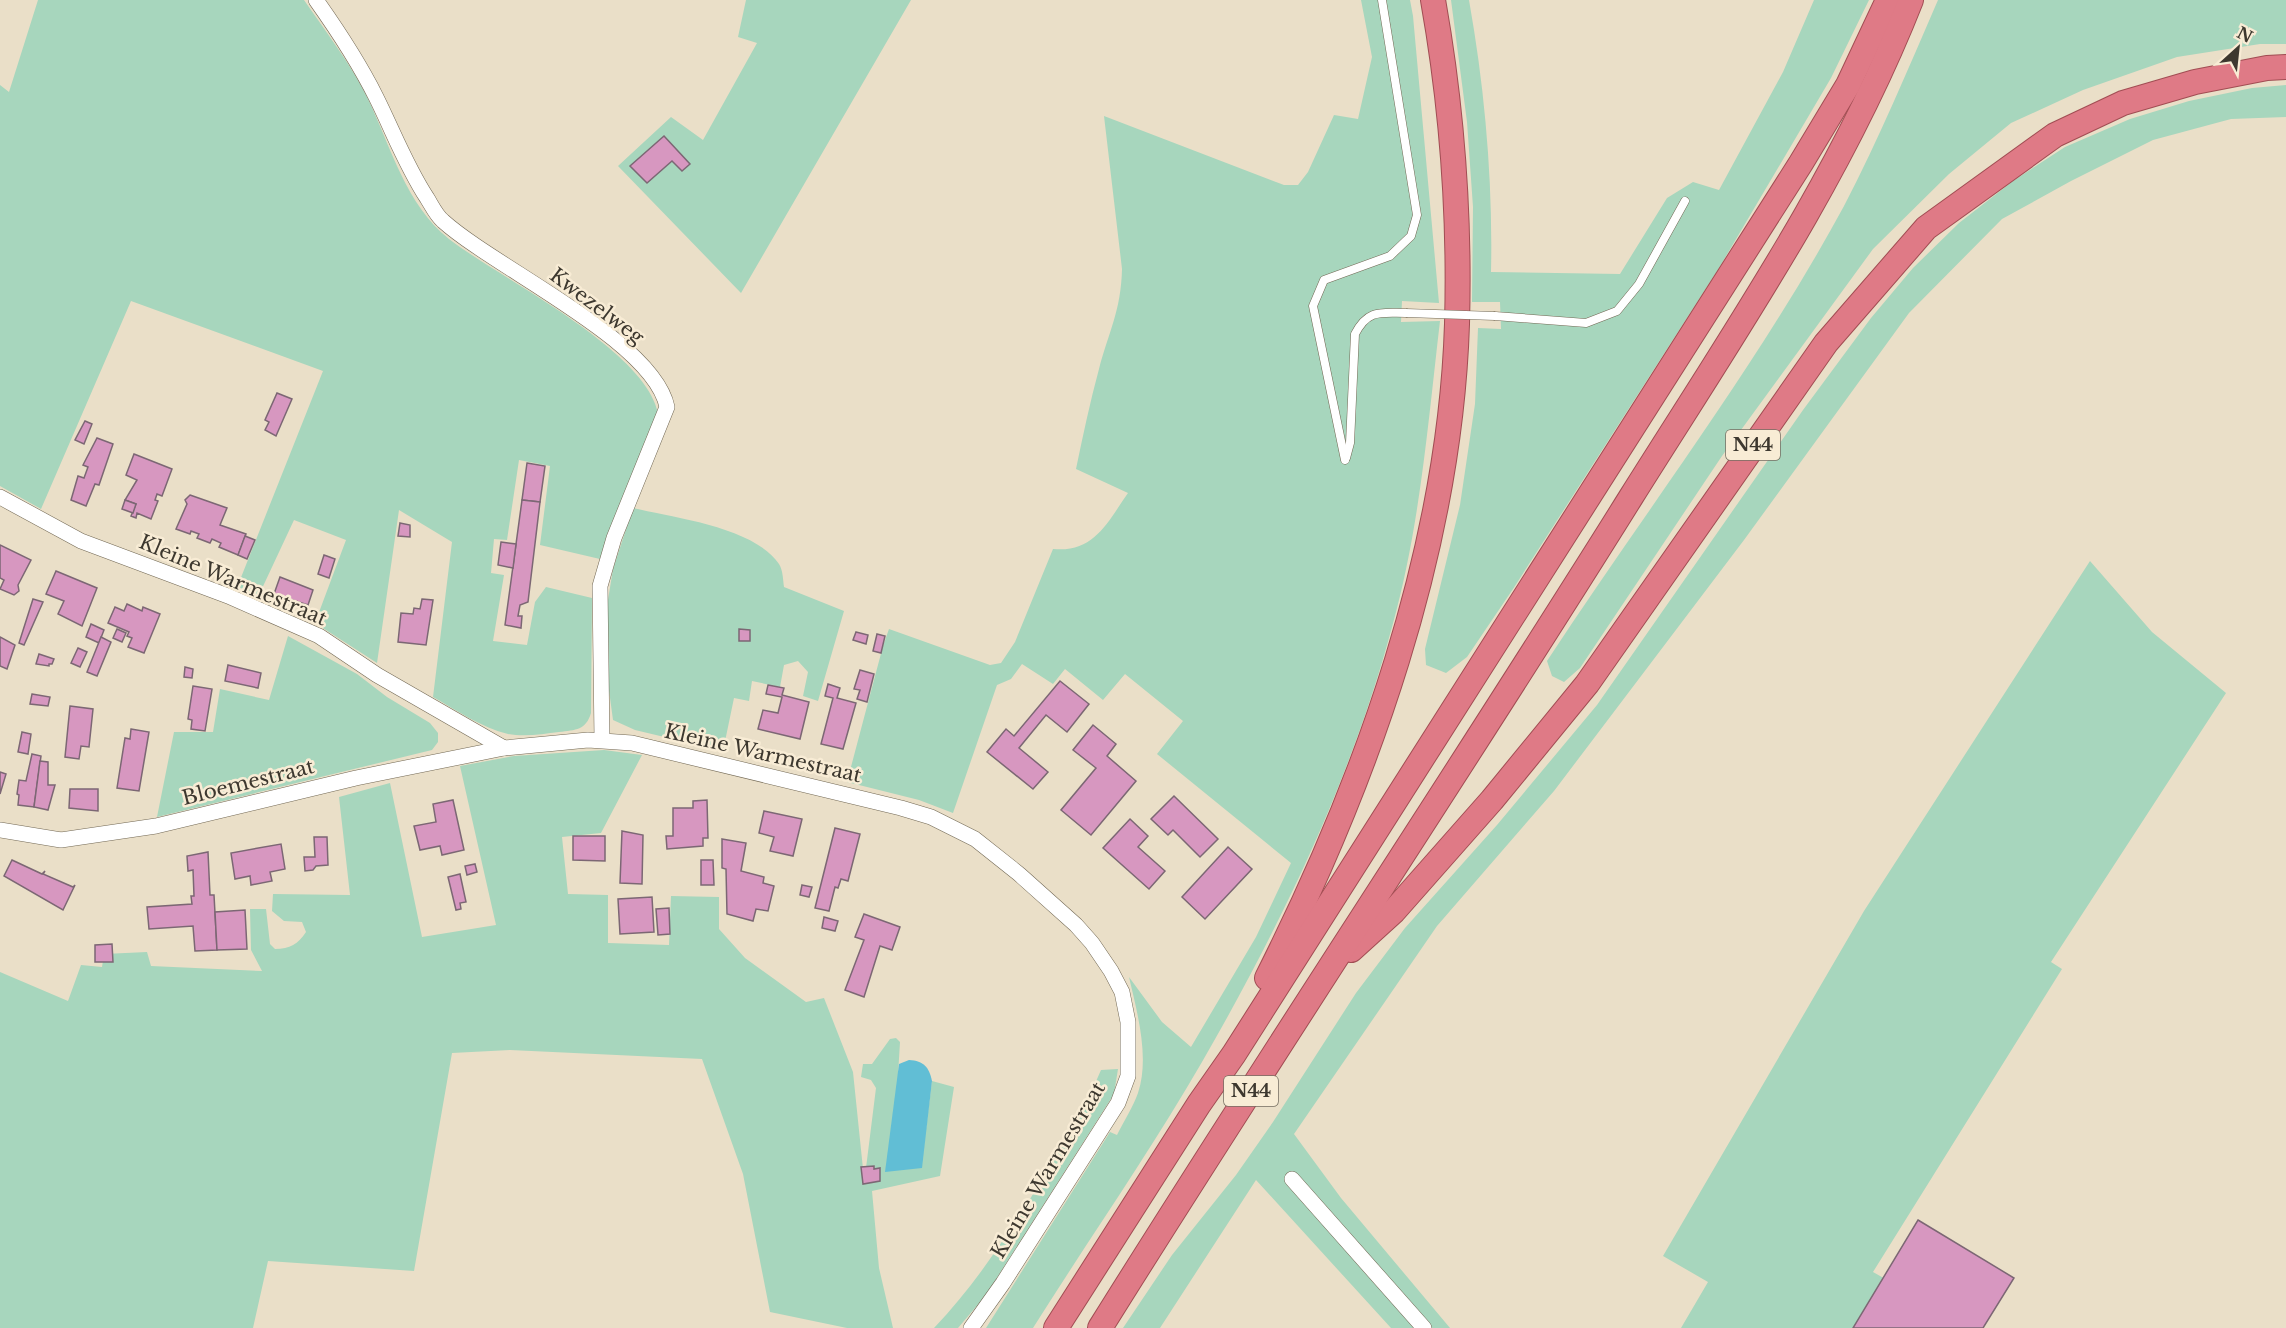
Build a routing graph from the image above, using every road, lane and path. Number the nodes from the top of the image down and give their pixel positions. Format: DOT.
graph roads {
  1 [pos="316,0"];
  2 [pos="1382,0"];
  3 [pos="1433,0"];
  4 [pos="1888,0"];
  5 [pos="1911,0"];
  6 [pos="2286,67"];
  7 [pos="1685,201"];
  8 [pos="0,497"];
  9 [pos="602,740"];
  10 [pos="504,748"];
  11 [pos="0,830"];
  12 [pos="1327,972"];
  13 [pos="1199,1104"];
  14 [pos="1292,1179"];
  15 [pos="971,1328"];
  16 [pos="1056,1328"];
  17 [pos="1100,1328"];
  18 [pos="1424,1328"];
  1 -- 9 [label="street, Kwezelweg"];
  2 -- 7 [label="lane, bridge"];
  3 -- 13 [label="highway"];
  4 -- 13 [label="highway, N44"];
  5 -- 12 [label="highway"];
  6 -- 12 [label="highway, N44"];
  8 -- 10 [label="street, Kleine Warmestraat"];
  9 -- 10 [label="street, Kleine Warmestraat"];
  9 -- 15 [label="street, Kleine Warmestraat"];
  10 -- 11 [label="street, Bloemestraat"];
  12 -- 17 [label="highway, N44"];
  13 -- 16 [label="highway, N44"];
  14 -- 18 [label="street"];
}
